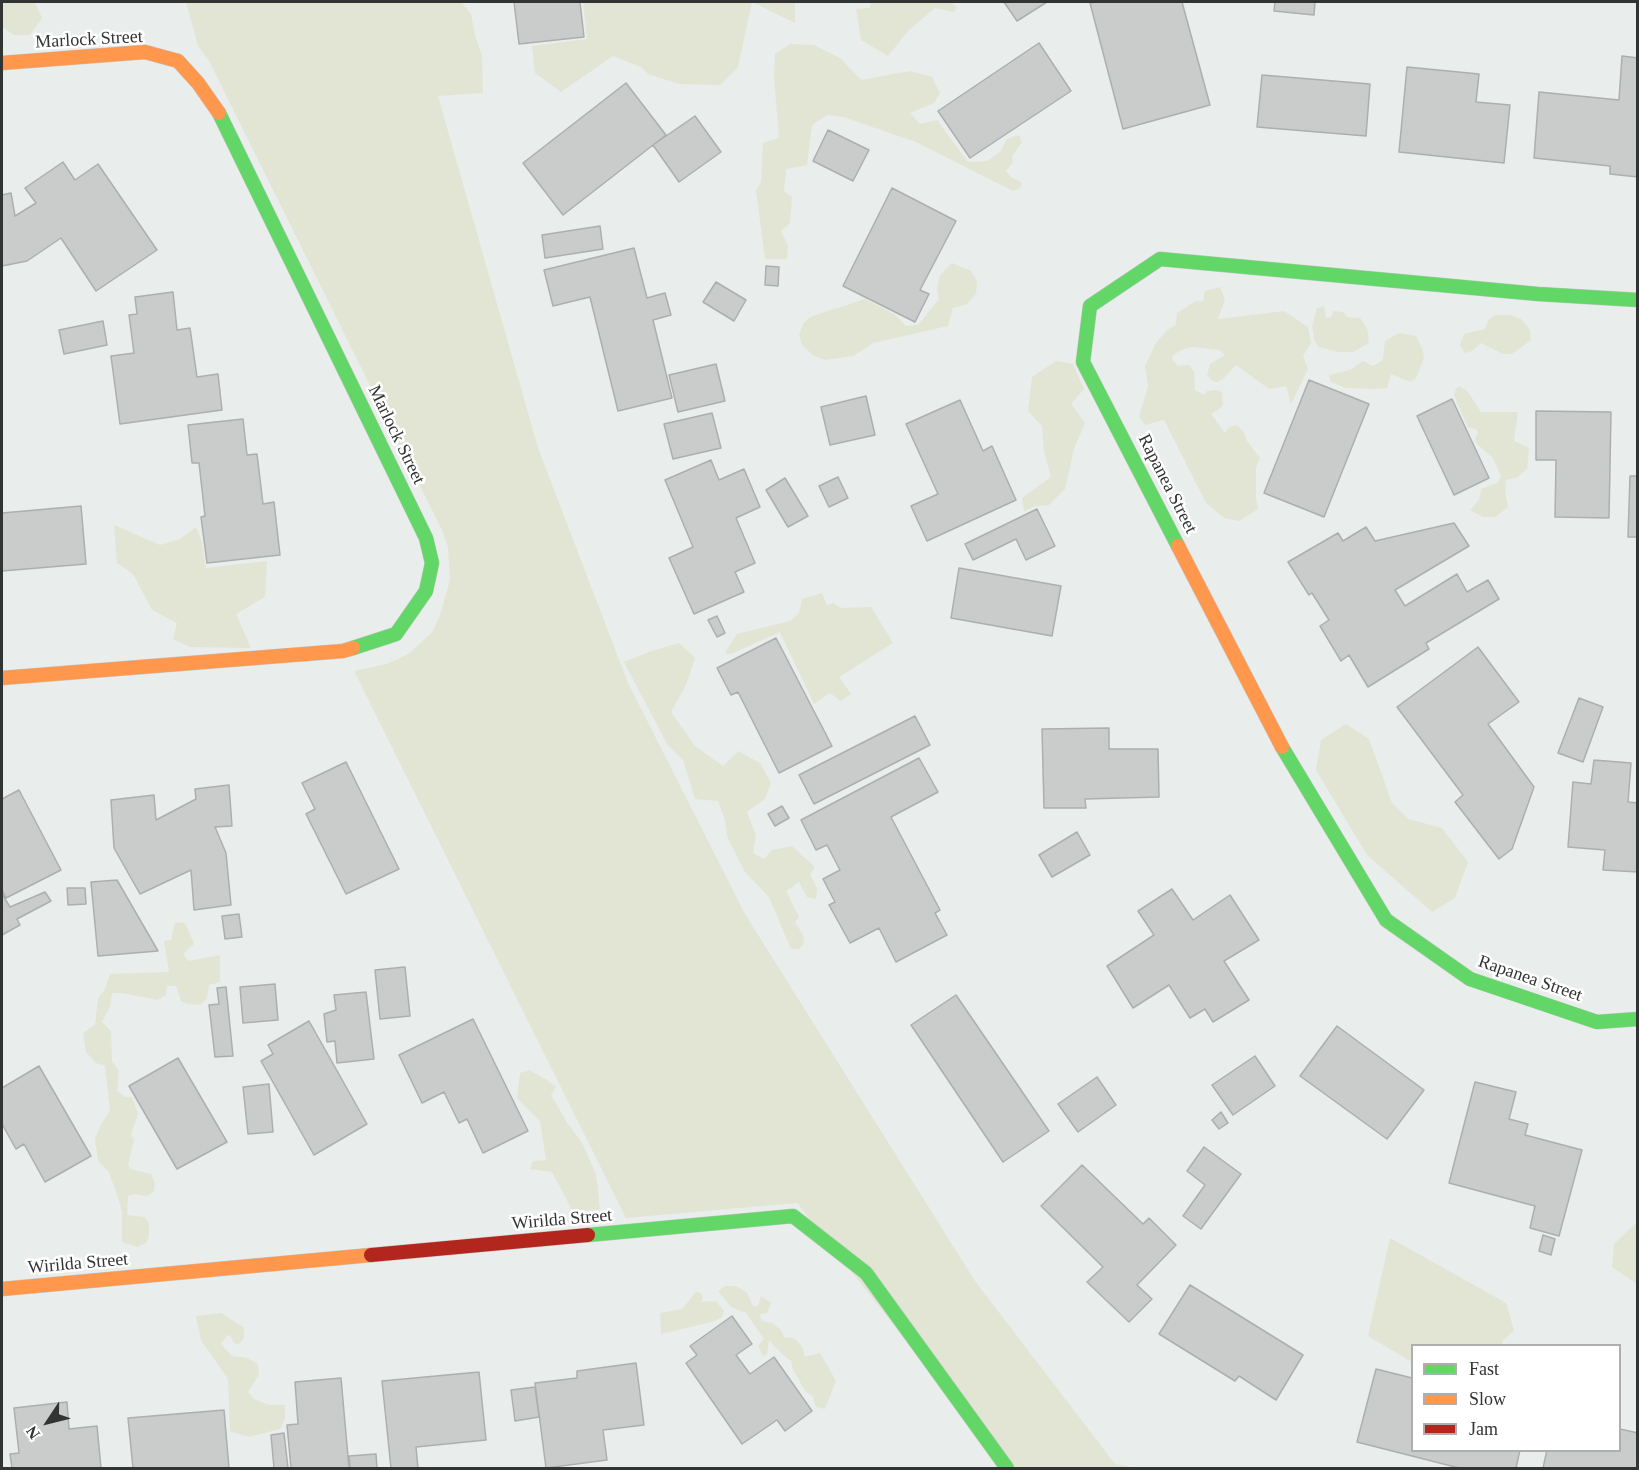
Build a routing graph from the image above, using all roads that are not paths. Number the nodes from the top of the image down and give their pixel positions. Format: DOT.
graph roads {
  1 [pos="2,63"];
  2 [pos="1638,300"];
  3 [pos="2,678"];
  4 [pos="1638,1019"];
  5 [pos="2,1289"];
  6 [pos="1007,1468"];
  1 -- 3 [label="street, Marlock Street"];
  2 -- 4 [label="street, Rapanea Street"];
  5 -- 6 [label="street, Wirilda Street"];
}
